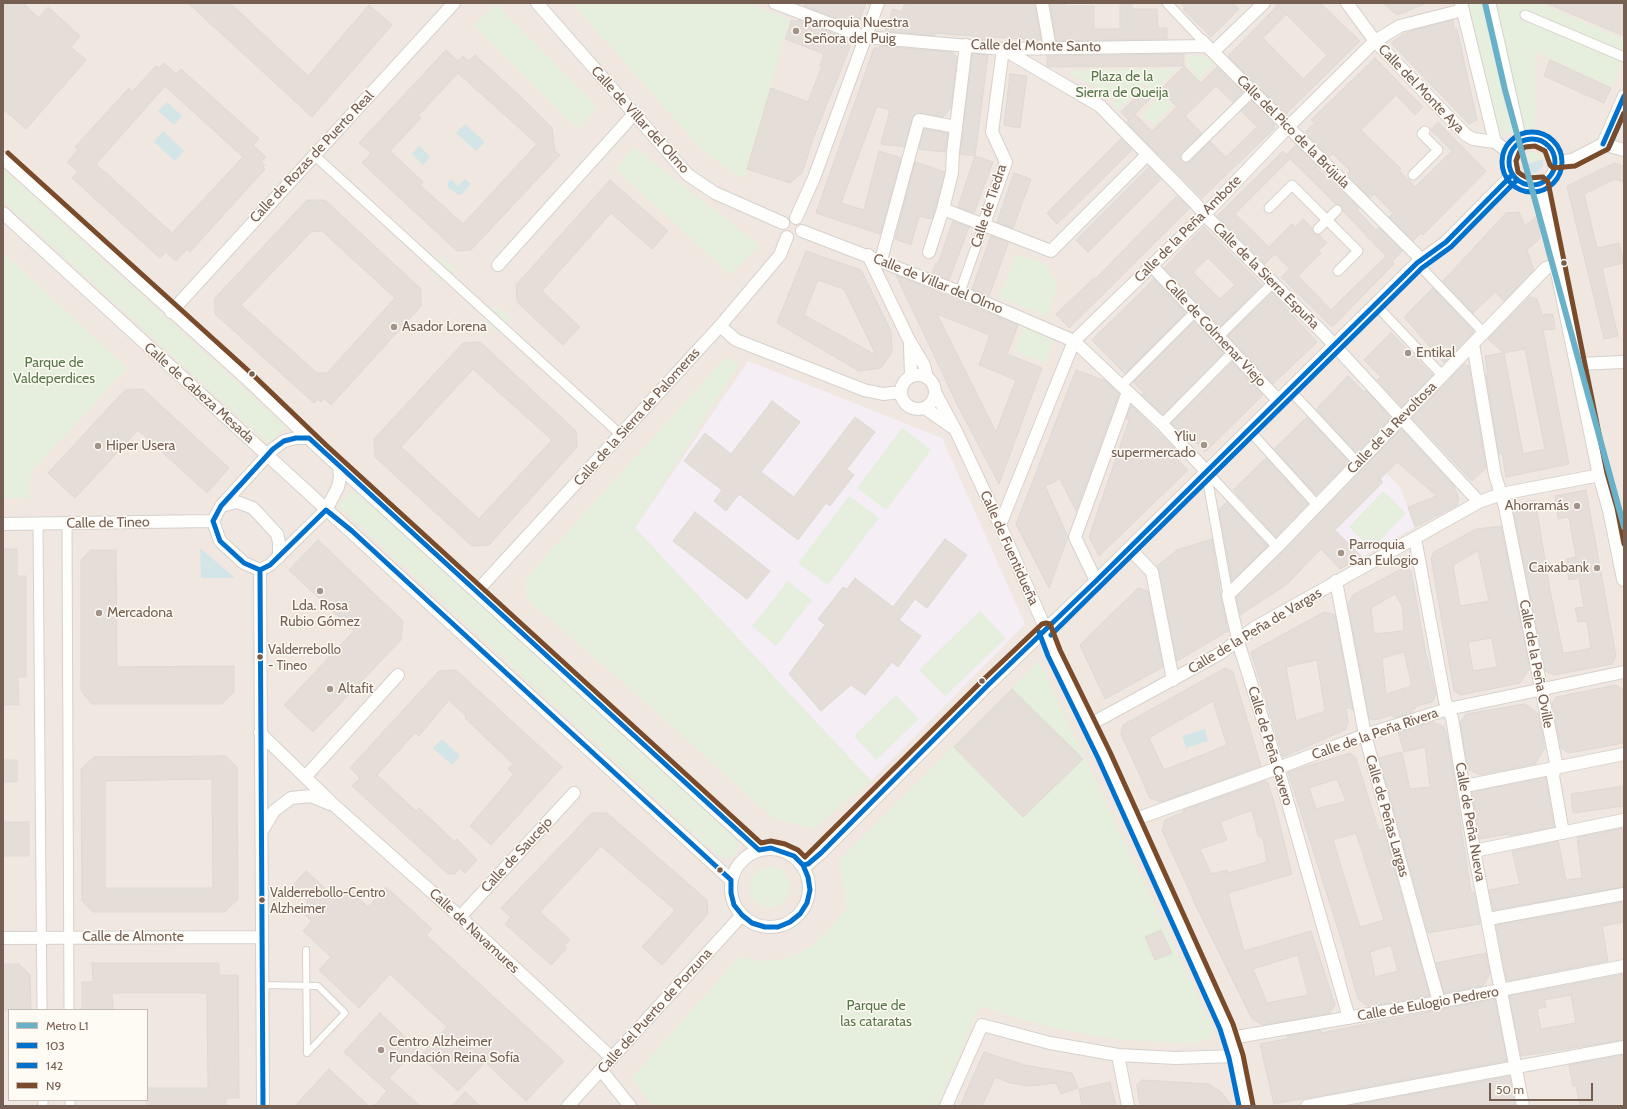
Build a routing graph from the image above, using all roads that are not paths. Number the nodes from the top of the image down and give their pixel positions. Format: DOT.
graph roads {
  1 [pos="454,3"];
  2 [pos="537,3"];
  3 [pos="775,3"];
  4 [pos="878,3"];
  5 [pos="1042,3"];
  6 [pos="1167,3"];
  7 [pos="1264,3"];
  8 [pos="1347,3"];
  9 [pos="1491,3"];
  10 [pos="1462,6"];
  11 [pos="1525,15"];
  12 [pos="865,37"];
  13 [pos="1375,41"];
  14 [pos="966,45"];
  15 [pos="1207,46"];
  16 [pos="1050,48"];
  17 [pos="1003,49"];
  18 [pos="1624,57"];
  19 [pos="1253,91"];
  20 [pos="1624,96"];
  21 [pos="634,114"];
  22 [pos="1289,126"];
  23 [pos="956,127"];
  24 [pos="1425,131"];
  25 [pos="1522,141"];
  26 [pos="1495,142"];
  27 [pos="1603,144"];
  28 [pos="1624,150"];
  29 [pos="1510,153"];
  30 [pos="314,155"];
  31 [pos="1147,155"];
  32 [pos="1186,157"];
  33 [pos="3,158"];
  34 [pos="1556,162"];
  35 [pos="1512,175"];
  36 [pos="1412,176"];
  37 [pos="1541,184"];
  38 [pos="1269,208"];
  39 [pos="943,209"];
  40 [pos="1337,210"];
  41 [pos="3,213"];
  42 [pos="1205,214"];
  43 [pos="796,218"];
  44 [pos="1327,219"];
  45 [pos="783,223"];
  46 [pos="984,224"];
  47 [pos="1318,229"];
  48 [pos="802,231"];
  49 [pos="788,237"];
  50 [pos="929,252"];
  51 [pos="868,255"];
  52 [pos="881,260"];
  53 [pos="1419,261"];
  54 [pos="498,265"];
  55 [pos="1557,265"];
  56 [pos="1152,266"];
  57 [pos="1338,272"];
  58 [pos="1272,283"];
  59 [pos="960,292"];
  60 [pos="1375,304"];
  61 [pos="170,312"];
  62 [pos="1195,312"];
  63 [pos="720,326"];
  64 [pos="1484,333"];
  65 [pos="1218,337"];
  66 [pos="909,340"];
  67 [pos="1074,341"];
  68 [pos="1473,344"];
  69 [pos="1334,345"];
  70 [pos="1233,352"];
  71 [pos="1624,362"];
  72 [pos="1576,364"];
  73 [pos="1442,375"];
  74 [pos="912,376"];
  75 [pos="927,378"];
  76 [pos="1125,389"];
  77 [pos="1289,389"];
  78 [pos="900,392"];
  79 [pos="935,392"];
  80 [pos="1278,400"];
  81 [pos="925,408"];
  82 [pos="1400,417"];
  83 [pos="1162,424"];
  84 [pos="1248,429"];
  85 [pos="956,431"];
  86 [pos="621,434"];
  87 [pos="310,438"];
  88 [pos="268,455"];
  89 [pos="1358,463"];
  90 [pos="339,466"];
  91 [pos="1206,471"];
  92 [pos="1600,475"];
  93 [pos="1501,494"];
  94 [pos="1479,502"];
  95 [pos="1317,505"];
  96 [pos="221,506"];
  97 [pos="326,510"];
  98 [pos="213,521"];
  99 [pos="67,523"];
  100 [pos="3,524"];
  101 [pos="38,524"];
  102 [pos="1000,525"];
  103 [pos="1415,538"];
  104 [pos="1277,547"];
  105 [pos="1129,548"];
  106 [pos="279,557"];
  107 [pos="260,570"];
  108 [pos="1624,580"];
  109 [pos="1096,581"];
  110 [pos="1336,581"];
  111 [pos="477,591"];
  112 [pos="1228,595"];
  113 [pos="1046,630"];
  114 [pos="1238,640"];
  115 [pos="1624,672"];
  116 [pos="398,675"];
  117 [pos="1173,680"];
  118 [pos="1541,689"];
  119 [pos="1448,709"];
  120 [pos="1089,725"];
  121 [pos="260,733"];
  122 [pos="1365,735"];
  123 [pos="1624,754"];
  124 [pos="1556,767"];
  125 [pos="1278,768"];
  126 [pos="306,776"];
  127 [pos="1465,786"];
  128 [pos="574,793"];
  129 [pos="335,806"];
  130 [pos="1133,820"];
  131 [pos="1624,820"];
  132 [pos="262,831"];
  133 [pos="1563,833"];
  134 [pos="759,850"];
  135 [pos="1474,851"];
  136 [pos="803,865"];
  137 [pos="732,880"];
  138 [pos="1624,894"];
  139 [pos="742,915"];
  140 [pos="460,917"];
  141 [pos="1488,919"];
  142 [pos="262,936"];
  143 [pos="3,938"];
  144 [pos="42,938"];
  145 [pos="69,938"];
  146 [pos="306,950"];
  147 [pos="1624,966"];
  148 [pos="263,985"];
  149 [pos="306,985"];
  150 [pos="1502,991"];
  151 [pos="1439,1002"];
  152 [pos="42,1009"];
  153 [pos="69,1009"];
  154 [pos="1349,1018"];
  155 [pos="1232,1038"];
  156 [pos="1624,1047"];
  157 [pos="1118,1055"];
  158 [pos="1236,1056"];
  159 [pos="612,1058"];
  160 [pos="1517,1068"];
  161 [pos="601,1070"];
  162 [pos="264,1106"];
  163 [pos="568,1106"];
  164 [pos="630,1106"];
  165 [pos="946,1106"];
  166 [pos="1128,1106"];
  167 [pos="1246,1106"];
  168 [pos="1307,1106"];
  169 [pos="1523,1106"];
  1 -- 30 [label="street, Calle de Rozas de Puerto Real"];
  2 -- 21 [label="street, Calle de Villar del Olmo"];
  3 -- 12 [label="street, Calle del Monte Santo"];
  4 -- 12 [label="street"];
  5 -- 16 [label="street"];
  6 -- 15 [label="street, Calle del Pico de la Brújula"];
  7 -- 15 [label="street"];
  8 -- 13 [label="street, Calle del Monte Aya"];
  9 -- 25 [label="street"];
  10 -- 13 [label="street, Calle de la Peña Ambote"];
  10 -- 26 [label="street"];
  11 -- 18 [label="street"];
  12 -- 14 [label="street, Calle del Monte Santo"];
  12 -- 43 [label="street"];
  13 -- 22 [label="street, Calle de la Peña Ambote"];
  13 -- 26 [label="street, Calle del Monte Aya"];
  14 -- 17 [label="street, Calle del Monte Santo"];
  14 -- 23 [label="street"];
  15 -- 16 [label="street, Calle del Monte Santo"];
  15 -- 19 [label="street, Calle del Pico de la Brújula"];
  16 -- 17 [label="street, Calle del Monte Santo"];
  17 -- 31 [label="street, Calle de la Sierra Espuña"];
  17 -- 46 [label="street, Calle de Tiedra"];
  19 -- 22 [label="street, Calle del Pico de la Brújula"];
  19 -- 32 [label="street"];
  20 -- 27 [label="street"];
  21 -- 45 [label="street, Calle de Villar del Olmo"];
  21 -- 54 [label="street"];
  22 -- 42 [label="street, Calle de la Peña Ambote"];
  22 -- 53 [label="street, Calle del Pico de la Brújula"];
  23 -- 39 [label="street"];
  23 -- 52 [label="street"];
  24 -- 36 [label="street"];
  25 -- 29 [label="street"];
  25 -- 34 [label="street"];
  26 -- 29 [label="street, Calle del Monte Aya"];
  27 -- 28 [label="street"];
  27 -- 34 [label="street"];
  29 -- 35 [label="street"];
  30 -- 61 [label="street, Calle de Rozas de Puerto Real"];
  30 -- 86 [label="street"];
  31 -- 42 [label="street, Calle de la Sierra Espuña"];
  31 -- 46 [label="street"];
  33 -- 61 [label="street"];
  34 -- 37 [label="street"];
  35 -- 37 [label="street"];
  35 -- 53 [label="street"];
  37 -- 55 [label="street"];
  38 -- 44 [label="street"];
  39 -- 46 [label="street"];
  39 -- 50 [label="street"];
  40 -- 44 [label="street"];
  41 -- 88 [label="street, Calle de Cabeza Mesada"];
  42 -- 56 [label="street, Calle de la Peña Ambote"];
  42 -- 58 [label="street, Calle de la Sierra Espuña"];
  43 -- 45 [label="street"];
  43 -- 48 [label="street"];
  44 -- 47 [label="street"];
  44 -- 57 [label="street"];
  45 -- 49 [label="street"];
  46 -- 59 [label="street, Calle de Tiedra"];
  48 -- 49 [label="street"];
  48 -- 51 [label="street, Calle de Villar del Olmo"];
  49 -- 63 [label="street, Calle de la Sierra de Palomeras"];
  51 -- 52 [label="street, Calle de Villar del Olmo"];
  51 -- 66 [label="street"];
  52 -- 59 [label="street, Calle de Villar del Olmo"];
  53 -- 60 [label="street"];
  53 -- 64 [label="street"];
  55 -- 64 [label="street, Calle de la Revoltosa"];
  55 -- 72 [label="street"];
  56 -- 62 [label="street, Calle de Colmenar Viejo"];
  56 -- 67 [label="street, Calle de la Peña Ambote"];
  58 -- 65 [label="street"];
  58 -- 69 [label="street, Calle de la Sierra Espuña"];
  59 -- 67 [label="street, Calle de Villar del Olmo"];
  60 -- 69 [label="street"];
  60 -- 73 [label="street"];
  61 -- 87 [label="street"];
  62 -- 65 [label="street, Calle de Colmenar Viejo"];
  62 -- 76 [label="street"];
  63 -- 78 [label="street"];
  63 -- 86 [label="street, Calle de la Sierra de Palomeras"];
  64 -- 68 [label="street, Calle de la Revoltosa"];
  65 -- 70 [label="street, Calle de Colmenar Viejo"];
  66 -- 74 [label="street"];
  66 -- 75 [label="street"];
  67 -- 76 [label="street, Calle de Villar del Olmo"];
  67 -- 102 [label="street, Calle de la Peña Ambote"];
  68 -- 73 [label="street, Calle de la Revoltosa"];
  68 -- 93 [label="street, Calle de la Peña Oville"];
  69 -- 77 [label="street"];
  69 -- 82 [label="street, Calle de la Sierra Espuña"];
  70 -- 80 [label="street, Calle de Colmenar Viejo"];
  70 -- 83 [label="street"];
  71 -- 72 [label="street"];
  72 -- 92 [label="street"];
  73 -- 82 [label="street, Calle de la Revoltosa"];
  74 -- 75 [label="street"];
  74 -- 78 [label="street"];
  75 -- 79 [label="street"];
  76 -- 83 [label="street, Calle de Villar del Olmo"];
  76 -- 109 [label="street"];
  77 -- 80 [label="street"];
  77 -- 89 [label="street"];
  78 -- 81 [label="street"];
  79 -- 81 [label="street"];
  79 -- 85 [label="street, Calle de Fuentidueña"];
  80 -- 84 [label="street"];
  81 -- 85 [label="street, Calle de Fuentidueña"];
  82 -- 89 [label="street, Calle de la Revoltosa"];
  82 -- 94 [label="street, Calle de la Sierra Espuña"];
  83 -- 91 [label="street, Calle de Villar del Olmo"];
  84 -- 91 [label="street"];
  84 -- 95 [label="street"];
  85 -- 102 [label="street, Calle de Fuentidueña"];
  86 -- 111 [label="street, Calle de la Sierra de Palomeras"];
  87 -- 88 [label="street"];
  87 -- 90 [label="street"];
  88 -- 96 [label="street"];
  88 -- 97 [label="street, Calle de Cabeza Mesada"];
  89 -- 95 [label="street, Calle de la Revoltosa"];
  90 -- 97 [label="street"];
  90 -- 111 [label="street"];
  91 -- 104 [label="street"];
  91 -- 105 [label="street"];
  91 -- 112 [label="street, Calle de Peña Cavero"];
  92 -- 93 [label="street, Calle de la Peña de Vargas"];
  92 -- 108 [label="street"];
  93 -- 94 [label="street, Calle de la Peña de Vargas"];
  93 -- 118 [label="street, Calle de la Peña Oville"];
  94 -- 103 [label="street, Calle de la Peña de Vargas"];
  95 -- 104 [label="street, Calle de la Revoltosa"];
  96 -- 98 [label="street"];
  96 -- 106 [label="street"];
  97 -- 106 [label="street"];
  97 -- 137 [label="street, Calle de Cabeza Mesada"];
  98 -- 99 [label="street, Calle de Tineo"];
  98 -- 107 [label="street"];
  99 -- 101 [label="street, Calle de Tineo"];
  99 -- 145 [label="street"];
  100 -- 101 [label="street, Calle de Tineo"];
  101 -- 144 [label="street"];
  102 -- 113 [label="street, Calle de Fuentidueña"];
  103 -- 110 [label="street, Calle de la Peña de Vargas"];
  103 -- 119 [label="street, Calle de Peña Nueva"];
  104 -- 112 [label="street, Calle de la Revoltosa"];
  105 -- 109 [label="street"];
  105 -- 117 [label="street"];
  106 -- 107 [label="street"];
  107 -- 121 [label="street"];
  109 -- 113 [label="street"];
  110 -- 114 [label="street, Calle de la Peña de Vargas"];
  110 -- 122 [label="street, Calle de Peñas Largas"];
  111 -- 134 [label="street"];
  112 -- 114 [label="street, Calle de Peña Cavero"];
  113 -- 120 [label="street, Calle de Fuentidueña"];
  113 -- 136 [label="street"];
  114 -- 117 [label="street, Calle de la Peña de Vargas"];
  114 -- 125 [label="street, Calle de Peña Cavero"];
  115 -- 118 [label="street, Calle de la Peña Rivera"];
  116 -- 126 [label="street"];
  117 -- 120 [label="street, Calle de la Peña de Vargas"];
  118 -- 119 [label="street, Calle de la Peña Rivera"];
  118 -- 124 [label="street, Calle de la Peña Oville"];
  119 -- 122 [label="street, Calle de la Peña Rivera"];
  119 -- 127 [label="street, Calle de Peña Nueva"];
  120 -- 130 [label="street, Calle de Fuentidueña"];
  121 -- 126 [label="street, Calle de Navamures"];
  121 -- 132 [label="street"];
  122 -- 125 [label="street, Calle de la Peña Rivera"];
  122 -- 151 [label="street, Calle de Peñas Largas"];
  123 -- 124 [label="street"];
  124 -- 127 [label="street"];
  124 -- 133 [label="street, Calle de la Peña Oville"];
  125 -- 130 [label="street, Calle de la Peña Rivera"];
  125 -- 154 [label="street, Calle de Peña Cavero"];
  126 -- 129 [label="street, Calle de Navamures"];
  127 -- 135 [label="street, Calle de Peña Nueva"];
  128 -- 140 [label="street, Calle de Saucejo"];
  129 -- 132 [label="street, Calle de Navamures"];
  129 -- 140 [label="street, Calle de Navamures"];
  130 -- 155 [label="street, Calle de Fuentidueña"];
  131 -- 133 [label="street"];
  132 -- 142 [label="street"];
  133 -- 135 [label="street"];
  134 -- 136 [label="street"];
  134 -- 137 [label="street"];
  135 -- 141 [label="street, Calle de Peña Nueva"];
  136 -- 139 [label="street"];
  137 -- 139 [label="street"];
  138 -- 141 [label="street"];
  139 -- 159 [label="street, Calle del Puerto de Porzuna"];
  140 -- 159 [label="street, Calle de Navamures"];
  141 -- 150 [label="street, Calle de Peña Nueva"];
  142 -- 145 [label="street, Calle de Almonte"];
  142 -- 148 [label="street"];
  143 -- 144 [label="street, Calle de Almonte"];
  144 -- 145 [label="street, Calle de Almonte"];
  144 -- 152 [label="street"];
  145 -- 153 [label="street"];
  146 -- 149 [label="lane"];
  147 -- 150 [label="street, Calle de Eulogio Pedrero"];
  148 -- 149 [label="lane"];
  148 -- 162 [label="street"];
  149 -- 149 [label="lane"];
  150 -- 151 [label="street, Calle de Eulogio Pedrero"];
  150 -- 160 [label="street, Calle de Peña Nueva"];
  151 -- 154 [label="street, Calle de Eulogio Pedrero"];
  154 -- 155 [label="street, Calle de Eulogio Pedrero"];
  155 -- 158 [label="street, Calle de Fuentidueña"];
  156 -- 160 [label="street"];
  157 -- 158 [label="street"];
  157 -- 165 [label="street"];
  157 -- 166 [label="street"];
  158 -- 167 [label="street, Calle de Fuentidueña"];
  159 -- 161 [label="street, Calle del Puerto de Porzuna"];
  160 -- 168 [label="street"];
  160 -- 169 [label="street, Calle de Peña Nueva"];
  161 -- 163 [label="street, Calle del Puerto de Porzuna"];
  161 -- 164 [label="street"];
}
